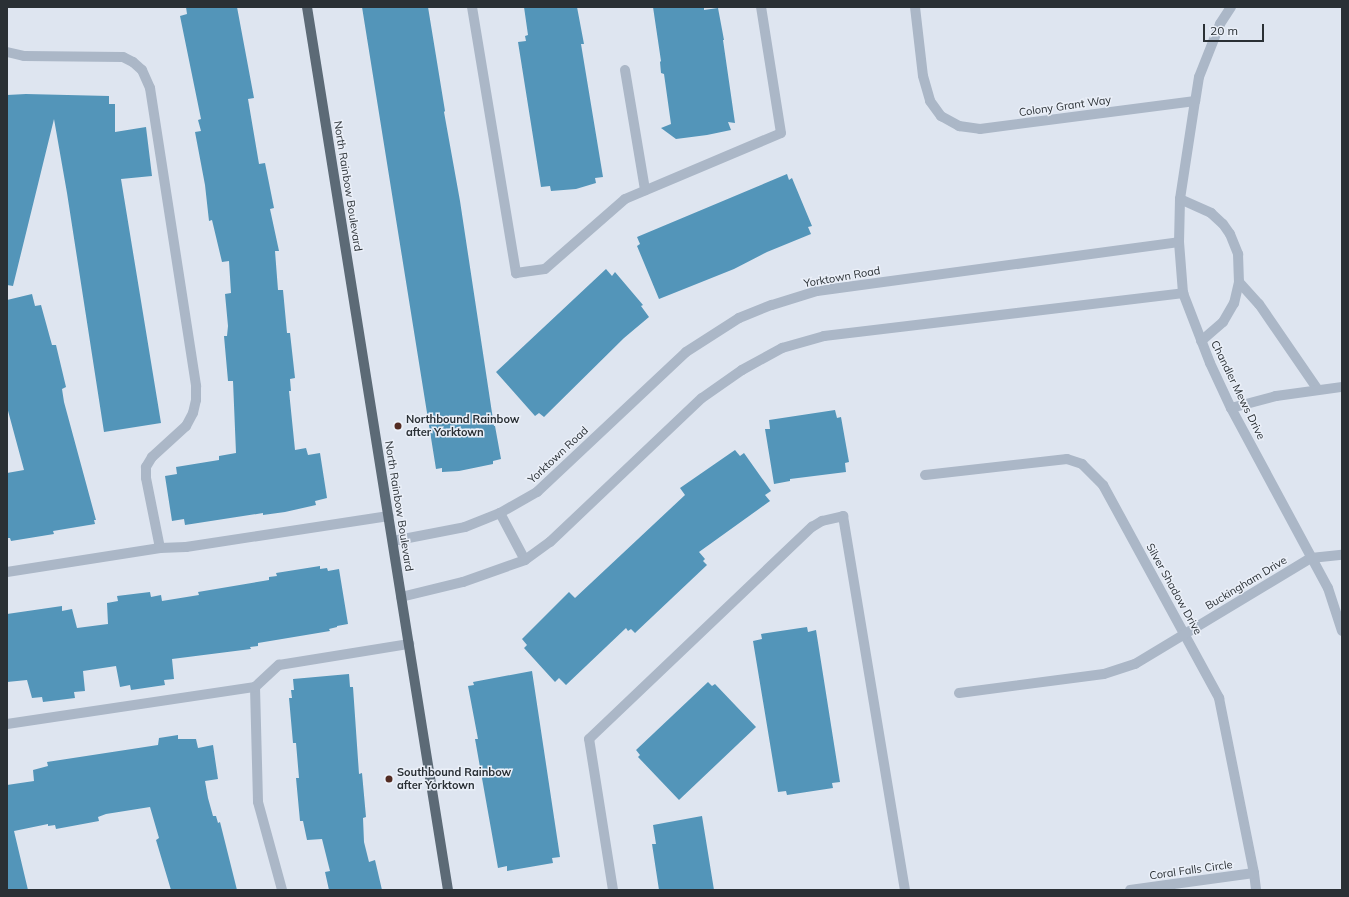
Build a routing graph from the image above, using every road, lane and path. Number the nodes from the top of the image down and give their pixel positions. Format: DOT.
graph roads {
  1 [pos="307,7"];
  2 [pos="472,7"];
  3 [pos="761,7"];
  4 [pos="914,7"];
  5 [pos="1231,7"];
  6 [pos="7,52"];
  7 [pos="625,70"];
  8 [pos="1195,101"];
  9 [pos="645,190"];
  10 [pos="1180,199"];
  11 [pos="1179,242"];
  12 [pos="1239,282"];
  13 [pos="1183,293"];
  14 [pos="1201,341"];
  15 [pos="1342,387"];
  16 [pos="1318,390"];
  17 [pos="1231,408"];
  18 [pos="925,475"];
  19 [pos="500,513"];
  20 [pos="388,516"];
  21 [pos="392,541"];
  22 [pos="160,548"];
  23 [pos="1342,554"];
  24 [pos="1311,558"];
  25 [pos="525,560"];
  26 [pos="7,572"];
  27 [pos="401,597"];
  28 [pos="1342,631"];
  29 [pos="1185,634"];
  30 [pos="409,644"];
  31 [pos="255,687"];
  32 [pos="960,693"];
  33 [pos="7,724"];
  34 [pos="1254,873"];
  35 [pos="282,890"];
  36 [pos="448,890"];
  37 [pos="613,890"];
  38 [pos="905,890"];
  39 [pos="1130,890"];
  40 [pos="1256,890"];
  1 -- 20 [label="main road, North Rainbow Boulevard"];
  2 -- 9 [label="street"];
  3 -- 9 [label="street"];
  4 -- 8 [label="street, Colony Grant Way"];
  5 -- 8 [label="street, Chandler Mews Drive"];
  6 -- 22 [label="street"];
  7 -- 9 [label="street"];
  8 -- 10 [label="street, Chandler Mews Drive"];
  10 -- 11 [label="street, Chandler Mews Drive"];
  10 -- 12 [label="street"];
  11 -- 13 [label="street, Chandler Mews Drive"];
  11 -- 19 [label="street, Yorktown Road"];
  12 -- 14 [label="street"];
  12 -- 16 [label="street"];
  13 -- 14 [label="street, Chandler Mews Drive"];
  13 -- 25 [label="street"];
  14 -- 17 [label="street, Chandler Mews Drive"];
  15 -- 16 [label="street"];
  16 -- 17 [label="street"];
  17 -- 24 [label="street, Chandler Mews Drive"];
  18 -- 29 [label="street, Silver Shadow Drive"];
  19 -- 21 [label="street, Yorktown Road"];
  19 -- 25 [label="street"];
  20 -- 21 [label="main road, North Rainbow Boulevard"];
  20 -- 22 [label="street"];
  21 -- 27 [label="main road, North Rainbow Boulevard"];
  22 -- 26 [label="street"];
  23 -- 24 [label="street, Buckingham Drive"];
  24 -- 28 [label="street, Chandler Mews Drive"];
  24 -- 29 [label="street, Buckingham Drive"];
  25 -- 27 [label="street"];
  27 -- 30 [label="main road, North Rainbow Boulevard"];
  29 -- 32 [label="street, Buckingham Drive"];
  29 -- 34 [label="street, Silver Shadow Drive"];
  30 -- 31 [label="street"];
  30 -- 36 [label="main road, North Rainbow Boulevard"];
  31 -- 33 [label="street"];
  31 -- 35 [label="street"];
  34 -- 39 [label="street, Coral Falls Circle"];
  34 -- 40 [label="street, Silver Shadow Drive"];
  37 -- 38 [label="street"];
}
